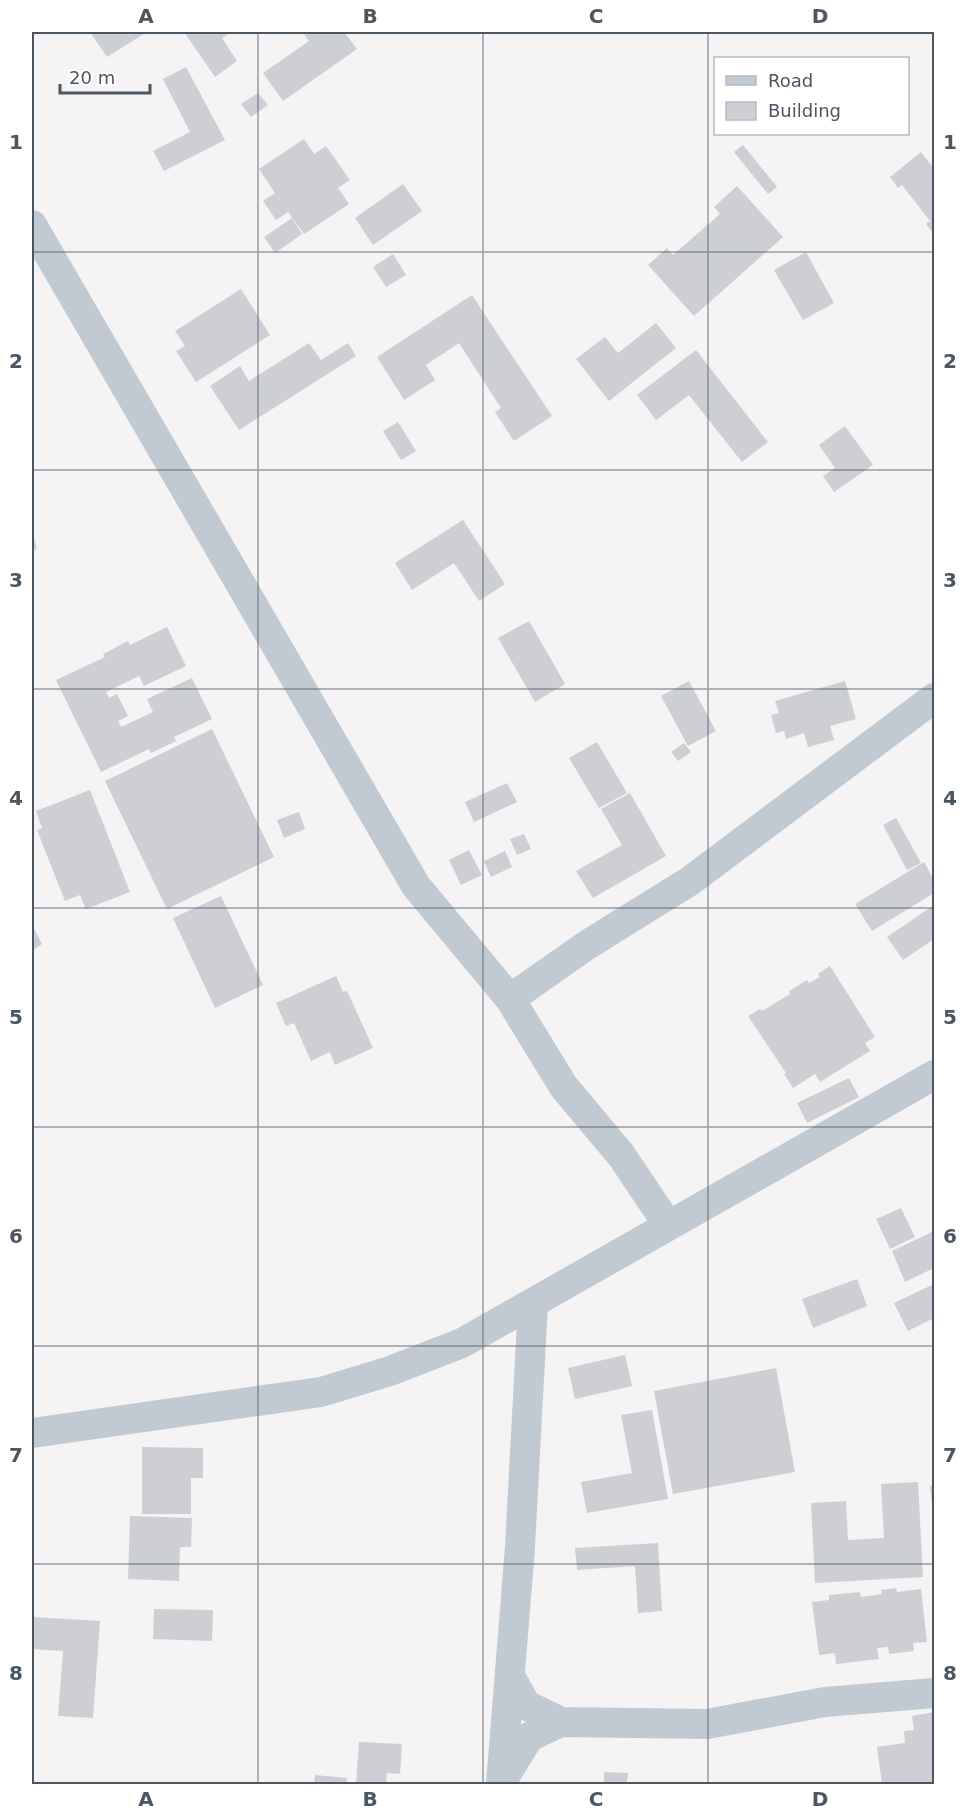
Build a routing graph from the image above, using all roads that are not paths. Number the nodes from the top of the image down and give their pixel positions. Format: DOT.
graph roads {
  1 [pos="32,225"];
  2 [pos="934,698"];
  3 [pos="510,999"];
  4 [pos="934,1075"];
  5 [pos="668,1226"];
  6 [pos="533,1303"];
  7 [pos="32,1433"];
  8 [pos="510,1676"];
  9 [pos="934,1693"];
  10 [pos="561,1722"];
  11 [pos="501,1783"];
  1 -- 3 [label="street"];
  2 -- 3 [label="street"];
  3 -- 5 [label="street"];
  4 -- 5 [label="street"];
  5 -- 6 [label="street"];
  6 -- 7 [label="street"];
  6 -- 8 [label="street"];
  8 -- 10 [label="street"];
  8 -- 11 [label="street"];
  9 -- 10 [label="street"];
  10 -- 11 [label="street"];
}
